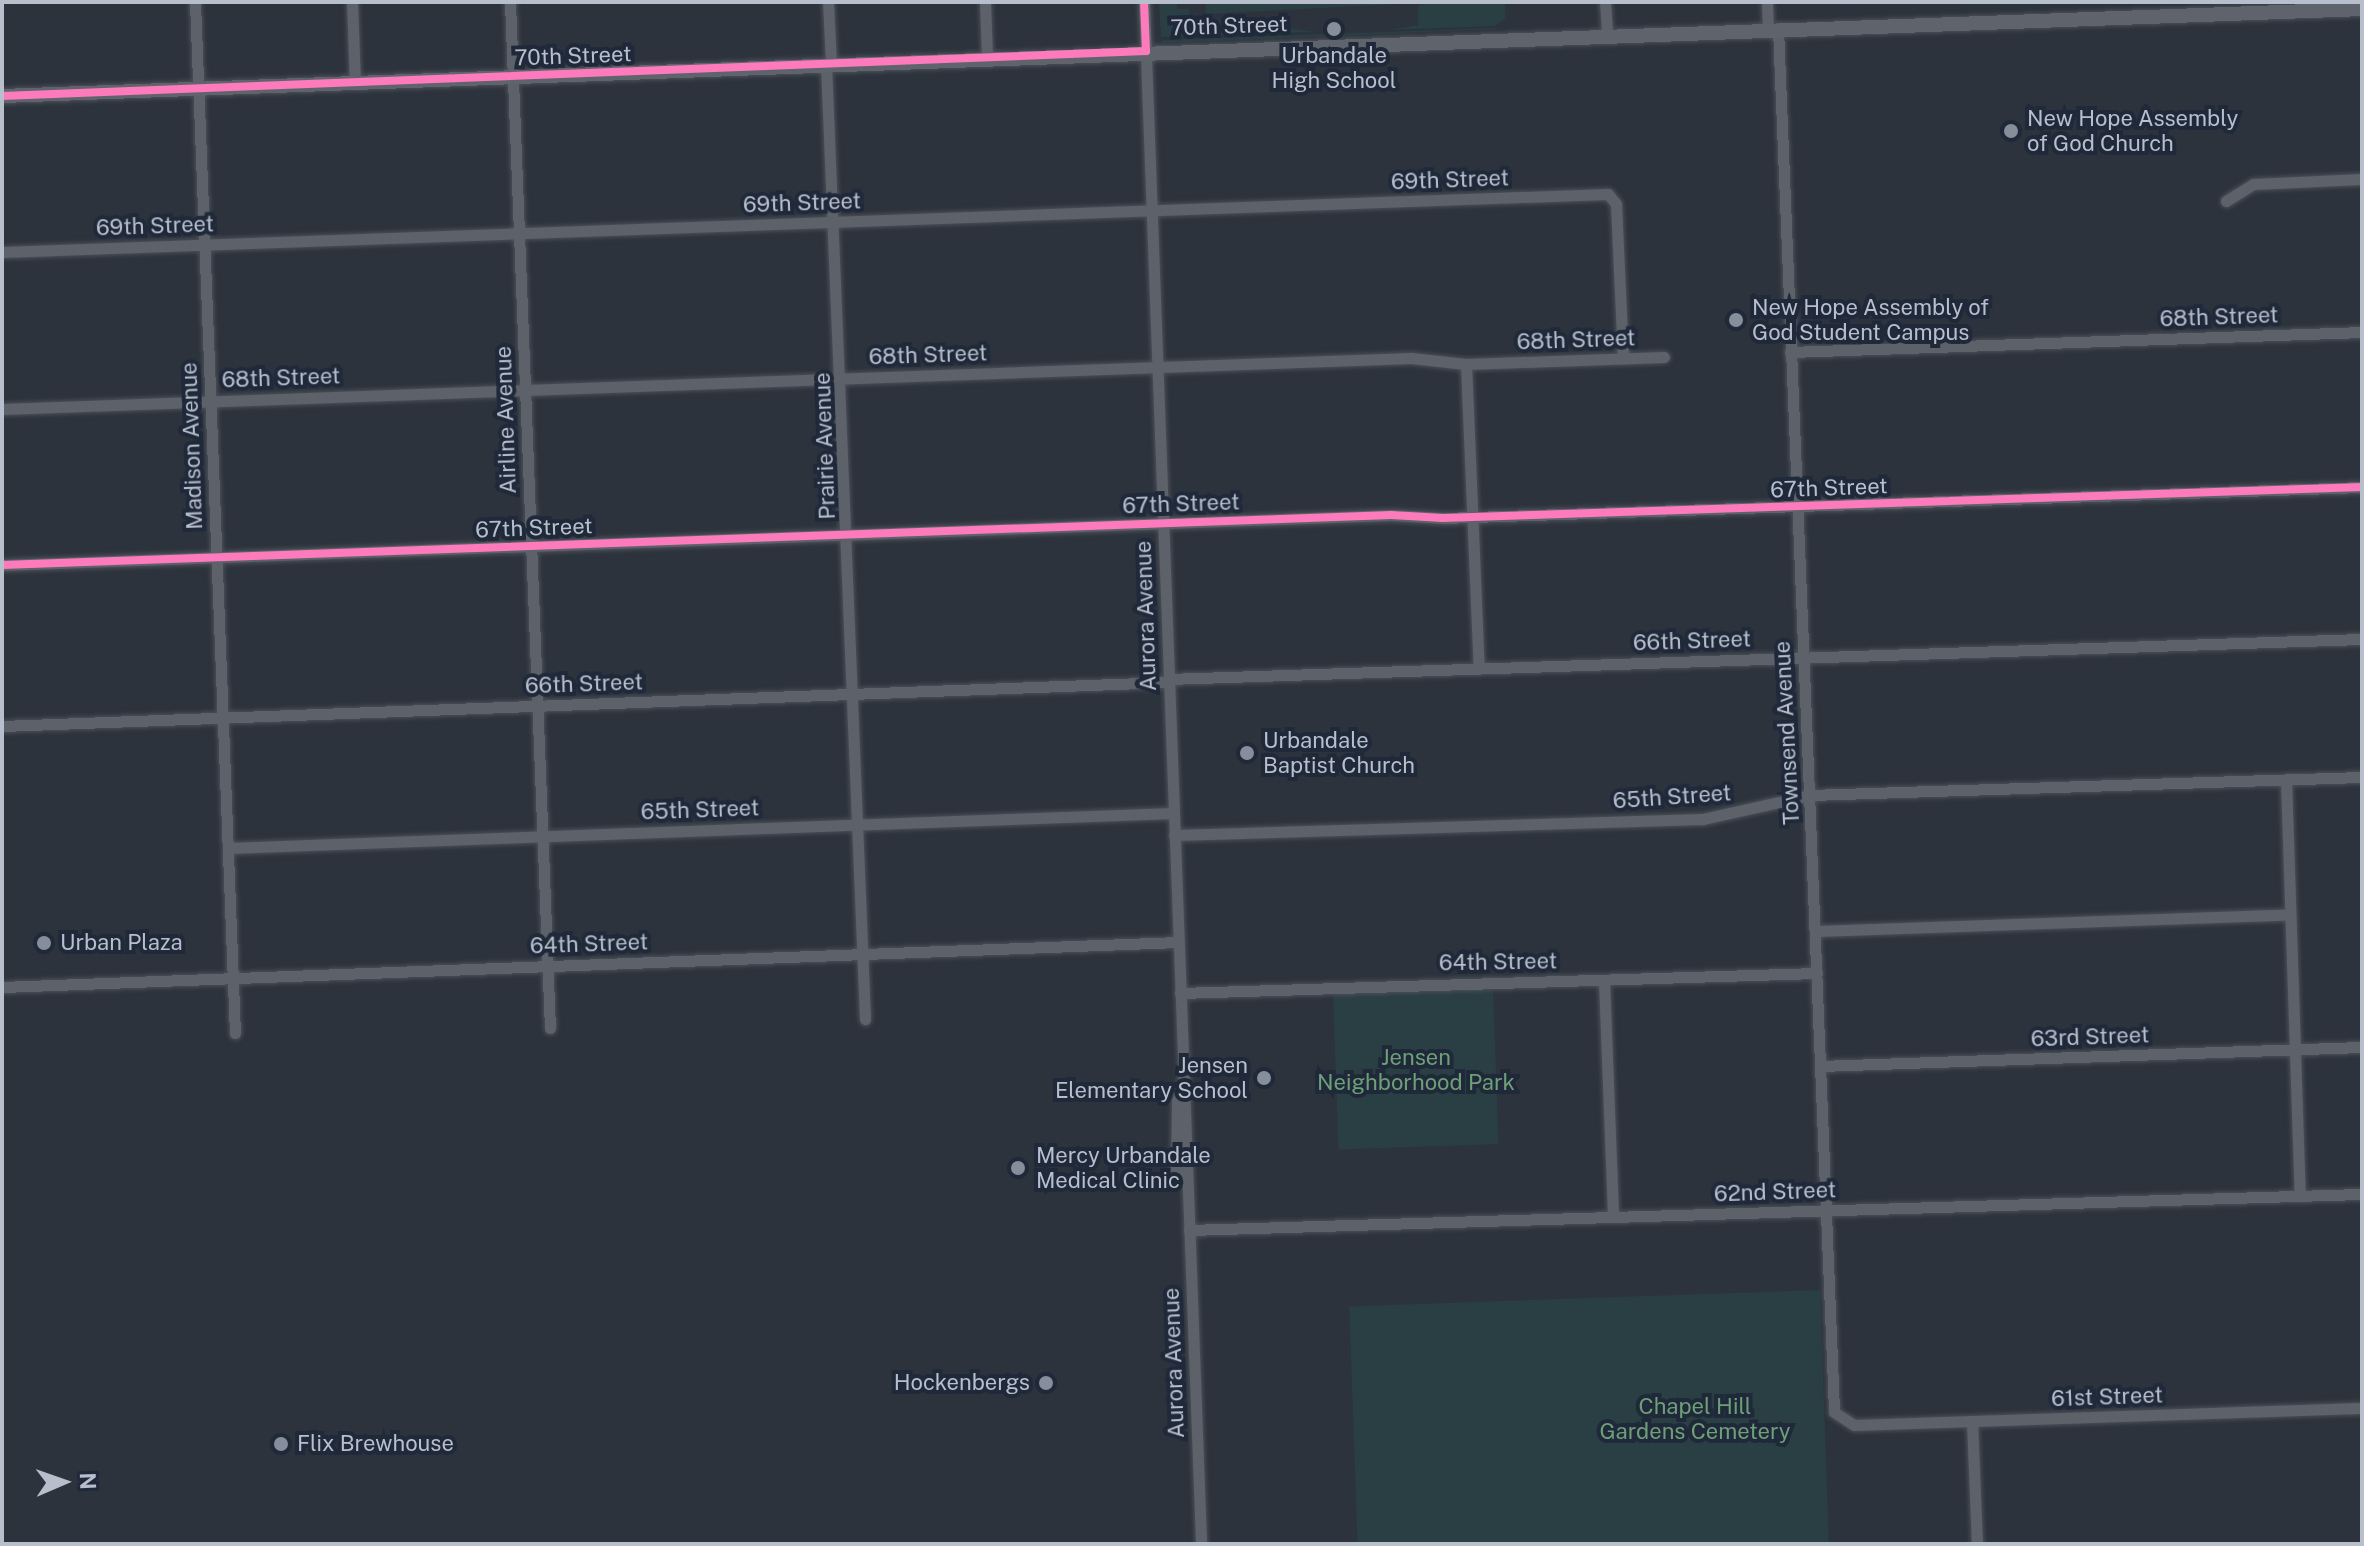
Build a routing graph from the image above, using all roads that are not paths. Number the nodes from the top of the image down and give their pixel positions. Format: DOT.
graph roads {
  1 [pos="195,2"];
  2 [pos="352,2"];
  3 [pos="510,2"];
  4 [pos="828,2"];
  5 [pos="985,2"];
  6 [pos="1144,2"];
  7 [pos="1605,2"];
  8 [pos="1767,2"];
  9 [pos="2362,9"];
  10 [pos="1773,28"];
  11 [pos="1607,34"];
  12 [pos="1146,51"];
  13 [pos="987,57"];
  14 [pos="828,64"];
  15 [pos="512,76"];
  16 [pos="355,82"];
  17 [pos="198,88"];
  18 [pos="2,96"];
  19 [pos="2362,179"];
  20 [pos="2226,201"];
  21 [pos="1151,210"];
  22 [pos="833,222"];
  23 [pos="519,234"];
  24 [pos="204,245"];
  25 [pos="2,252"];
  26 [pos="2362,332"];
  27 [pos="1790,352"];
  28 [pos="1664,357"];
  29 [pos="1623,358"];
  30 [pos="1466,364"];
  31 [pos="1157,367"];
  32 [pos="840,378"];
  33 [pos="525,390"];
  34 [pos="211,401"];
  35 [pos="2,409"];
  36 [pos="2362,487"];
  37 [pos="1796,507"];
  38 [pos="1473,517"];
  39 [pos="1162,523"];
  40 [pos="846,535"];
  41 [pos="531,546"];
  42 [pos="217,558"];
  43 [pos="2,565"];
  44 [pos="2362,639"];
  45 [pos="1803,658"];
  46 [pos="1479,668"];
  47 [pos="1168,680"];
  48 [pos="852,694"];
  49 [pos="537,706"];
  50 [pos="223,718"];
  51 [pos="2,726"];
  52 [pos="2362,777"];
  53 [pos="2286,780"];
  54 [pos="1810,795"];
  55 [pos="1173,813"];
  56 [pos="857,824"];
  57 [pos="1174,835"];
  58 [pos="542,836"];
  59 [pos="228,848"];
  60 [pos="2290,914"];
  61 [pos="1815,931"];
  62 [pos="1178,942"];
  63 [pos="862,954"];
  64 [pos="548,966"];
  65 [pos="1817,973"];
  66 [pos="233,977"];
  67 [pos="1604,980"];
  68 [pos="2,987"];
  69 [pos="1180,993"];
  70 [pos="865,1019"];
  71 [pos="550,1028"];
  72 [pos="235,1033"];
  73 [pos="2362,1047"];
  74 [pos="2295,1050"];
  75 [pos="1820,1066"];
  76 [pos="2362,1194"];
  77 [pos="2300,1196"];
  78 [pos="1825,1210"];
  79 [pos="1613,1217"];
  80 [pos="1189,1230"];
  81 [pos="2362,1408"];
  82 [pos="1972,1421"];
  83 [pos="1854,1425"];
  84 [pos="1201,1544"];
  85 [pos="1977,1544"];
  1 -- 17 [label="street, Madison Avenue"];
  2 -- 16 [label="street"];
  3 -- 15 [label="street, Airline Avenue"];
  4 -- 14 [label="street, Prairie Avenue"];
  5 -- 13 [label="street"];
  6 -- 12 [label="street, Aurora Avenue"];
  7 -- 11 [label="street"];
  8 -- 10 [label="street, Townsend Avenue"];
  9 -- 10 [label="main road, 70th Street"];
  10 -- 11 [label="main road, 70th Street"];
  10 -- 27 [label="street, Townsend Avenue"];
  11 -- 12 [label="main road, 70th Street"];
  12 -- 13 [label="main road, 70th Street"];
  12 -- 21 [label="street, Aurora Avenue"];
  13 -- 14 [label="main road, 70th Street"];
  14 -- 15 [label="main road, 70th Street"];
  14 -- 22 [label="street, Prairie Avenue"];
  15 -- 16 [label="main road, 70th Street"];
  15 -- 23 [label="street, Airline Avenue"];
  16 -- 17 [label="main road, 70th Street"];
  17 -- 18 [label="main road, 70th Street"];
  17 -- 24 [label="street, Madison Avenue"];
  19 -- 20 [label="street"];
  21 -- 22 [label="street, 69th Street"];
  21 -- 29 [label="street, 69th Street"];
  21 -- 31 [label="street, Aurora Avenue"];
  22 -- 23 [label="street, 69th Street"];
  22 -- 32 [label="street, Prairie Avenue"];
  23 -- 24 [label="street, 69th Street"];
  23 -- 33 [label="street, Airline Avenue"];
  24 -- 25 [label="street, 69th Street"];
  24 -- 34 [label="street, Madison Avenue"];
  26 -- 27 [label="street, 68th Street"];
  27 -- 37 [label="street, Townsend Avenue"];
  28 -- 29 [label="street, 68th Street"];
  29 -- 30 [label="street, 68th Street"];
  30 -- 31 [label="street, 68th Street"];
  30 -- 38 [label="street"];
  31 -- 32 [label="street, 68th Street"];
  31 -- 39 [label="street, Aurora Avenue"];
  32 -- 33 [label="street, 68th Street"];
  32 -- 40 [label="street, Prairie Avenue"];
  33 -- 34 [label="street, 68th Street"];
  33 -- 41 [label="street, Airline Avenue"];
  34 -- 35 [label="street, 68th Street"];
  34 -- 42 [label="street, Madison Avenue"];
  36 -- 37 [label="street, 67th Street"];
  37 -- 38 [label="street, 67th Street"];
  37 -- 45 [label="street, Townsend Avenue"];
  38 -- 39 [label="street, 67th Street"];
  38 -- 46 [label="street"];
  39 -- 40 [label="street, 67th Street"];
  39 -- 47 [label="street, Aurora Avenue"];
  40 -- 41 [label="street, 67th Street"];
  40 -- 48 [label="street, Prairie Avenue"];
  41 -- 42 [label="street, 67th Street"];
  41 -- 49 [label="street, Airline Avenue"];
  42 -- 43 [label="street, 67th Street"];
  42 -- 50 [label="street, Madison Avenue"];
  44 -- 45 [label="street, 66th Street"];
  45 -- 46 [label="street, 66th Street"];
  45 -- 54 [label="street, Townsend Avenue"];
  46 -- 47 [label="street, 66th Street"];
  47 -- 48 [label="street, 66th Street"];
  47 -- 55 [label="street, Aurora Avenue"];
  48 -- 49 [label="street, 66th Street"];
  48 -- 56 [label="street, Prairie Avenue"];
  49 -- 50 [label="street, 66th Street"];
  49 -- 58 [label="street, Airline Avenue"];
  50 -- 51 [label="street, 66th Street"];
  50 -- 59 [label="street, Madison Avenue"];
  52 -- 53 [label="street, 65th Street"];
  53 -- 54 [label="street, 65th Street"];
  53 -- 60 [label="street"];
  54 -- 57 [label="street, 65th Street"];
  54 -- 61 [label="street, Townsend Avenue"];
  55 -- 56 [label="street, 65th Street"];
  55 -- 57 [label="street, Aurora Avenue"];
  56 -- 58 [label="street, 65th Street"];
  56 -- 63 [label="street, Prairie Avenue"];
  57 -- 62 [label="street, Aurora Avenue"];
  58 -- 59 [label="street, 65th Street"];
  58 -- 64 [label="street, Airline Avenue"];
  59 -- 66 [label="street, Madison Avenue"];
  60 -- 61 [label="street"];
  60 -- 74 [label="street"];
  61 -- 65 [label="street, Townsend Avenue"];
  62 -- 63 [label="street, 64th Street"];
  62 -- 69 [label="street, Aurora Avenue"];
  63 -- 64 [label="street, 64th Street"];
  63 -- 70 [label="street, Prairie Avenue"];
  64 -- 66 [label="street, 64th Street"];
  64 -- 71 [label="street, Airline Avenue"];
  65 -- 67 [label="street, 64th Street"];
  65 -- 75 [label="street, Townsend Avenue"];
  66 -- 68 [label="street, 64th Street"];
  66 -- 72 [label="street, Madison Avenue"];
  67 -- 69 [label="street, 64th Street"];
  67 -- 79 [label="street"];
  69 -- 80 [label="street, Aurora Avenue"];
  73 -- 74 [label="street, 63rd Street"];
  74 -- 75 [label="street, 63rd Street"];
  74 -- 77 [label="street"];
  75 -- 78 [label="street, Townsend Avenue"];
  76 -- 77 [label="street, 62nd Street"];
  77 -- 78 [label="street, 62nd Street"];
  78 -- 79 [label="street, 62nd Street"];
  78 -- 83 [label="street, Townsend Avenue"];
  79 -- 80 [label="street, 62nd Street"];
  80 -- 84 [label="street, Aurora Avenue"];
  81 -- 82 [label="street, 61st Street"];
  82 -- 83 [label="street, 61st Street"];
  82 -- 85 [label="street"];
}
